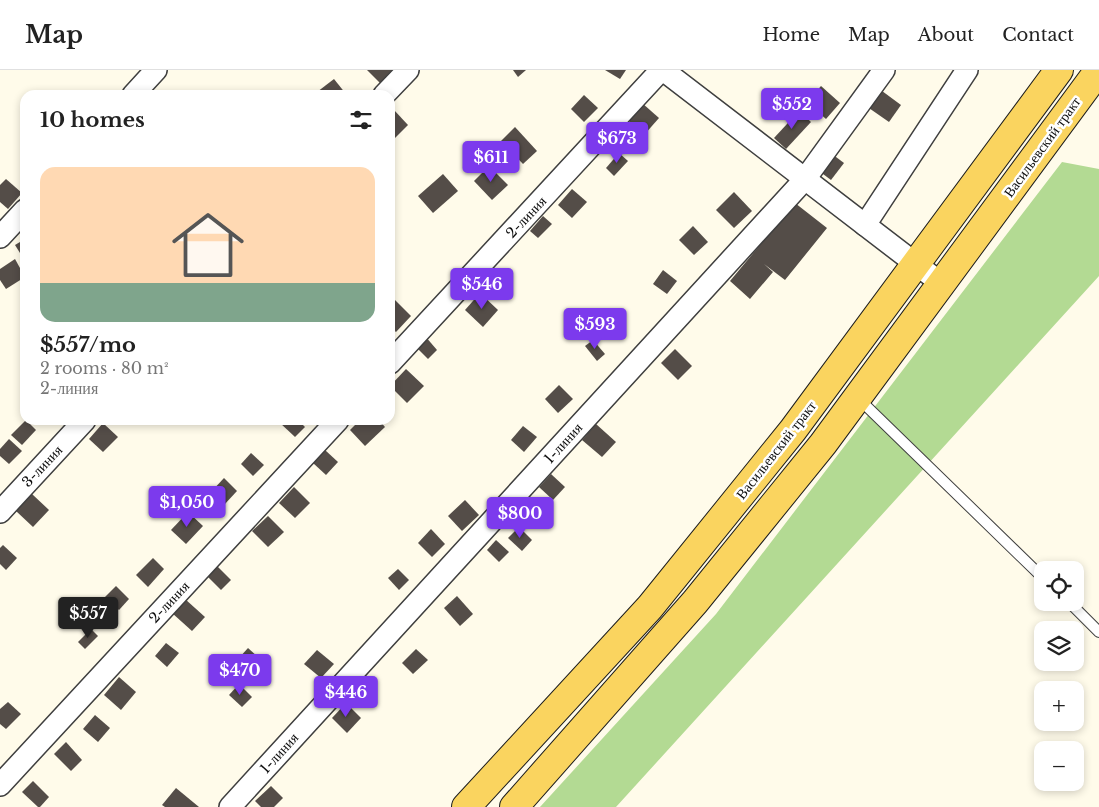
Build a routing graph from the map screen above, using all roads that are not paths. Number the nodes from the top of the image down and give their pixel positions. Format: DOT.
graph roads {
  1 [pos="156,70"];
  2 [pos="408,70"];
  3 [pos="662,70"];
  4 [pos="884,70"];
  5 [pos="967,70"];
  6 [pos="1059,70"];
  7 [pos="1099,70"];
  8 [pos="137,90"];
  9 [pos="389,90"];
  10 [pos="805,178"];
  11 [pos="20,215"];
  12 [pos="865,224"];
  13 [pos="0,237"];
  14 [pos="916,263"];
  15 [pos="942,284"];
  16 [pos="395,358"];
  17 [pos="858,397"];
  18 [pos="80,425"];
  19 [pos="333,425"];
  20 [pos="0,512"];
  21 [pos="1034,569"];
  22 [pos="1078,611"];
  23 [pos="1099,632"];
  24 [pos="0,785"];
  25 [pos="230,807"];
  26 [pos="466,807"];
  27 [pos="514,807"];
  1 -- 8 [label="street"];
  2 -- 9 [label="street"];
  3 -- 10 [label="street"];
  3 -- 16 [label="street, 2-линия"];
  4 -- 10 [label="street, 1-линия"];
  5 -- 12 [label="street"];
  6 -- 14 [label="main road, Васильевский тракт"];
  7 -- 15 [label="main road, Васильевский тракт"];
  10 -- 12 [label="street"];
  10 -- 25 [label="street, 1-линия"];
  11 -- 13 [label="street"];
  12 -- 14 [label="street"];
  14 -- 15 [label="street"];
  14 -- 26 [label="main road, Васильевский тракт"];
  15 -- 17 [label="main road, Васильевский тракт"];
  17 -- 21 [label="lane"];
  17 -- 27 [label="main road, Васильевский тракт"];
  18 -- 20 [label="street, 3-линия"];
  19 -- 24 [label="street, 2-линия"];
  22 -- 23 [label="lane"];
}
